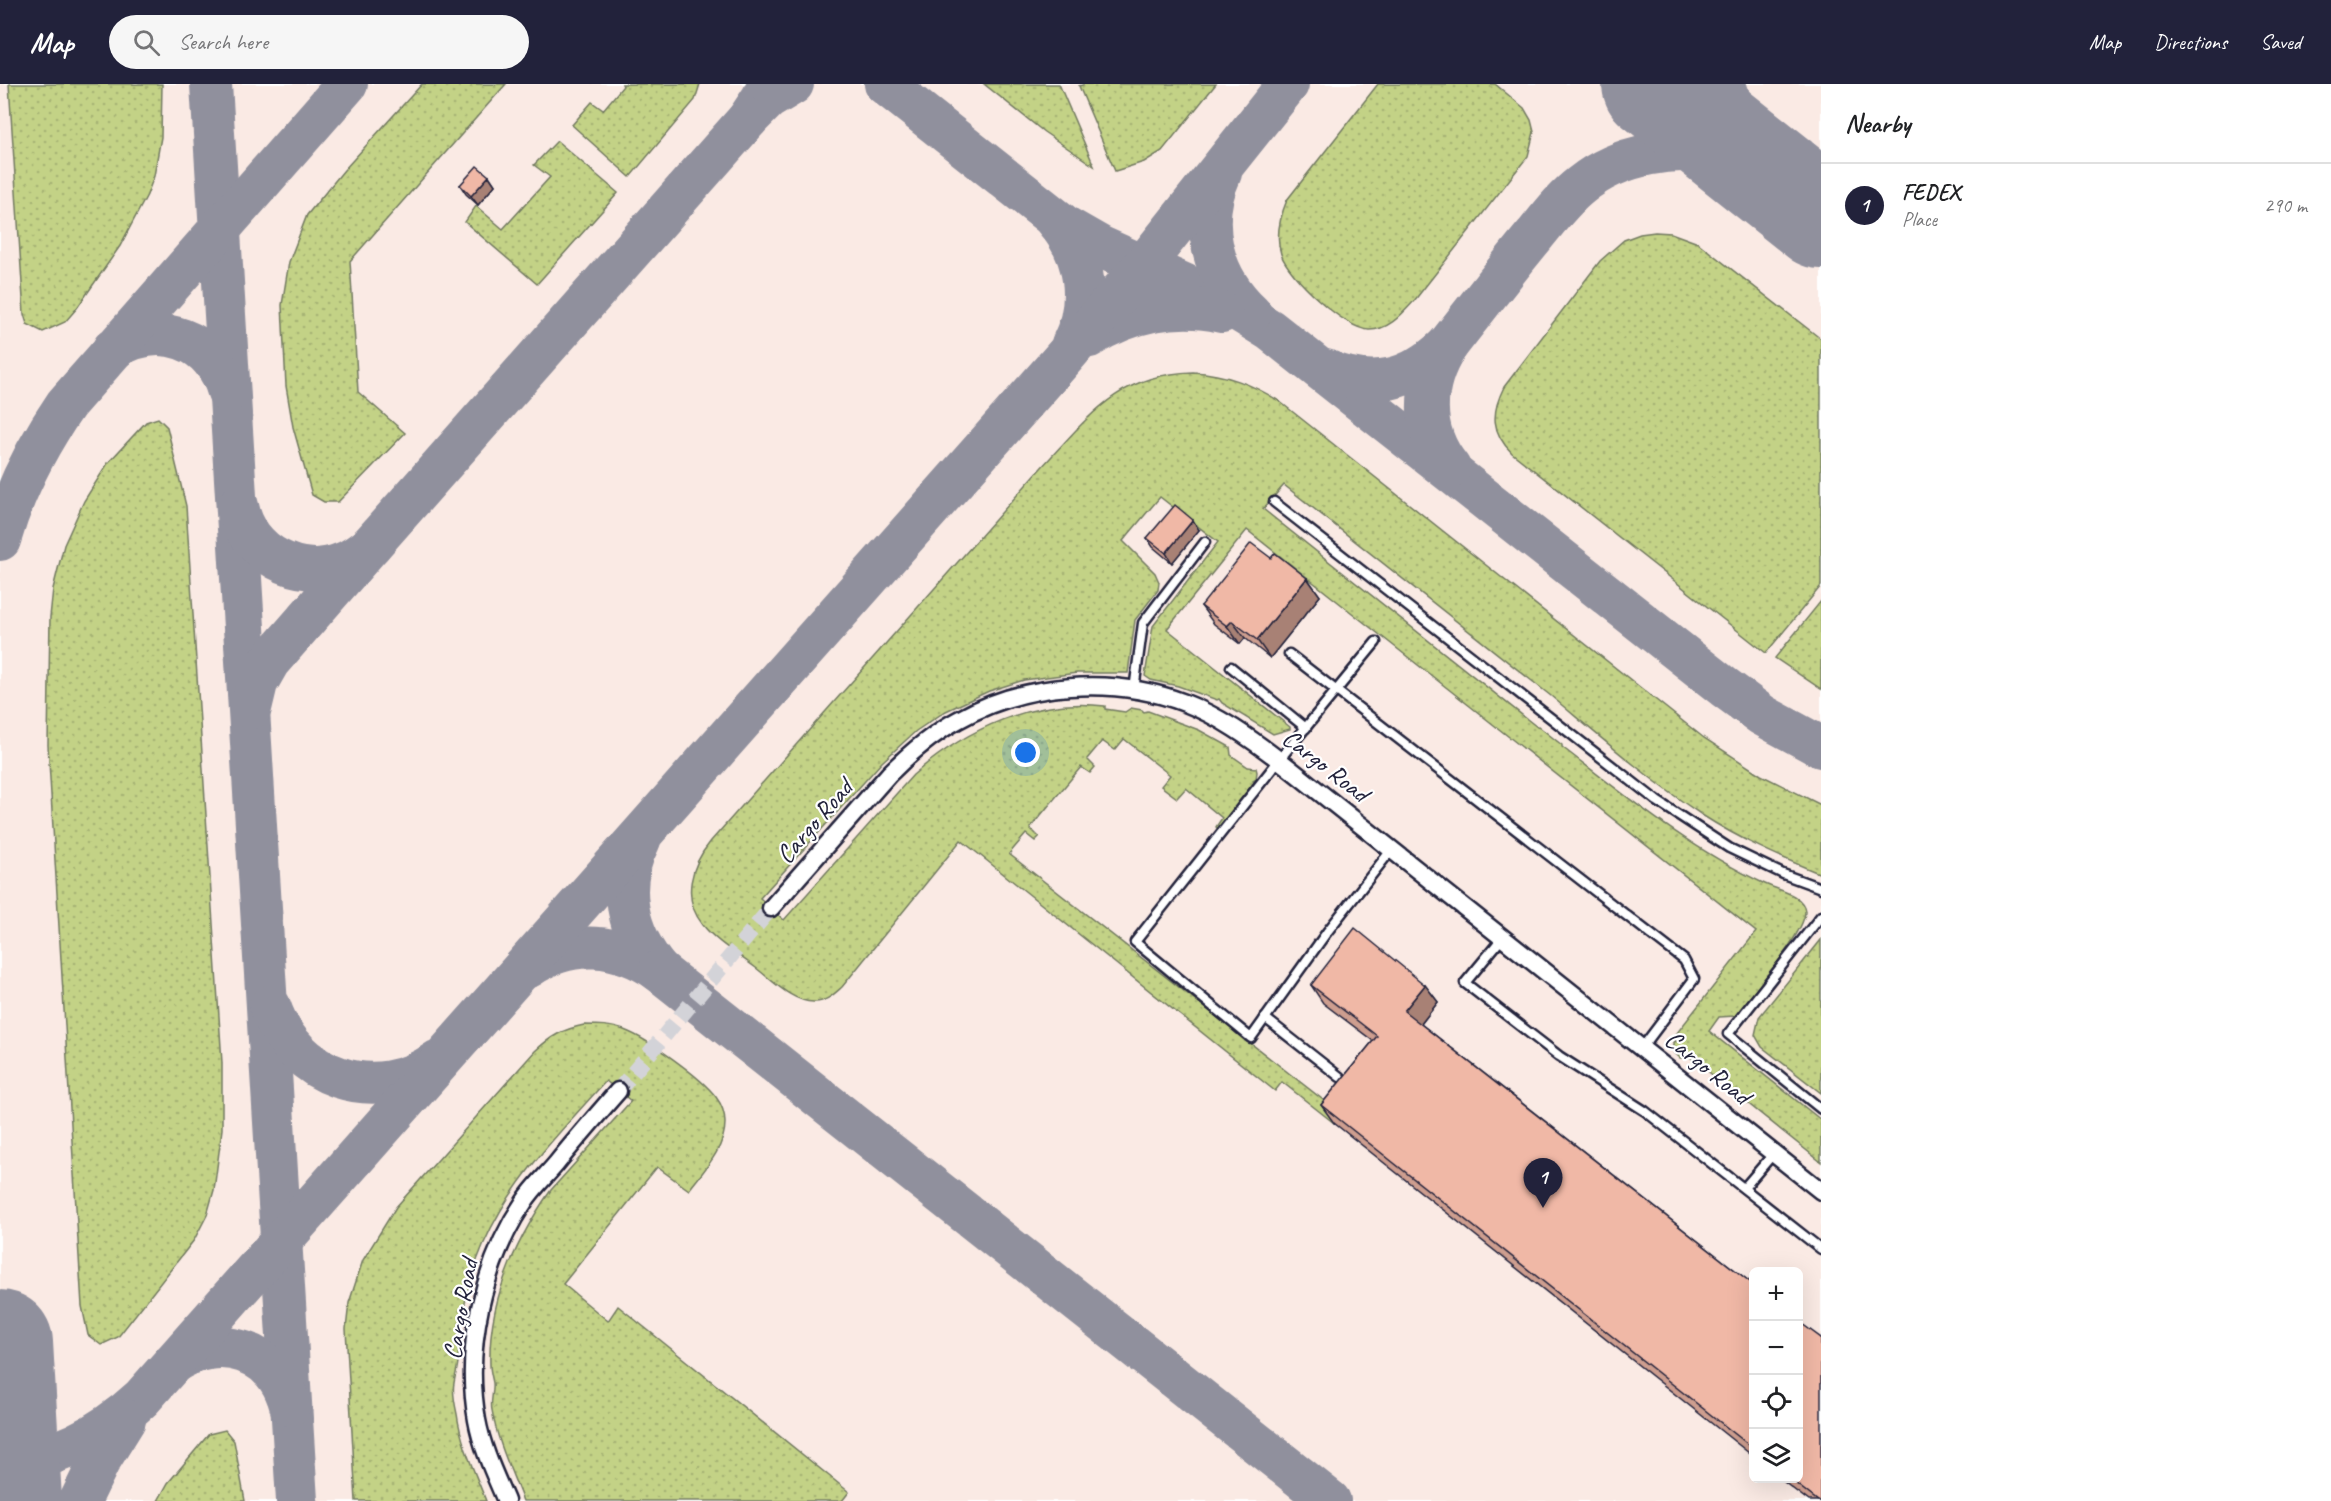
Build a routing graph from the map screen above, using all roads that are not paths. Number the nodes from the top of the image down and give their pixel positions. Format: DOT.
graph roads {
  1 [pos="1274,501"];
  2 [pos="1205,542"];
  3 [pos="1376,642"];
  4 [pos="1289,654"];
  5 [pos="1231,667"];
  6 [pos="1134,690"];
  7 [pos="1336,691"];
  8 [pos="1306,728"];
  9 [pos="1279,760"];
  10 [pos="1392,848"];
  11 [pos="1821,888"];
  12 [pos="771,908"];
  13 [pos="1821,916"];
  14 [pos="1503,937"];
  15 [pos="1265,1018"];
  16 [pos="1642,1048"];
  17 [pos="1340,1077"];
  18 [pos="618,1091"];
  19 [pos="1821,1109"];
  20 [pos="1774,1154"];
  21 [pos="1744,1188"];
  22 [pos="1821,1191"];
  23 [pos="1821,1249"];
  24 [pos="506,1501"];
  1 -- 11 [label="lane"];
  2 -- 6 [label="lane"];
  3 -- 7 [label="lane"];
  4 -- 7 [label="lane"];
  5 -- 8 [label="lane"];
  6 -- 9 [label="street, Cargo Road"];
  6 -- 12 [label="street, Cargo Road"];
  7 -- 8 [label="lane"];
  7 -- 16 [label="lane"];
  8 -- 9 [label="lane"];
  9 -- 10 [label="street, Cargo Road"];
  9 -- 15 [label="lane"];
  10 -- 14 [label="street, Cargo Road"];
  10 -- 15 [label="lane"];
  13 -- 19 [label="lane"];
  14 -- 16 [label="street, Cargo Road"];
  14 -- 21 [label="lane"];
  15 -- 17 [label="lane"];
  16 -- 20 [label="street, Cargo Road"];
  18 -- 24 [label="street, Cargo Road"];
  20 -- 21 [label="lane"];
  20 -- 22 [label="street, Cargo Road"];
  21 -- 23 [label="lane"];
}
